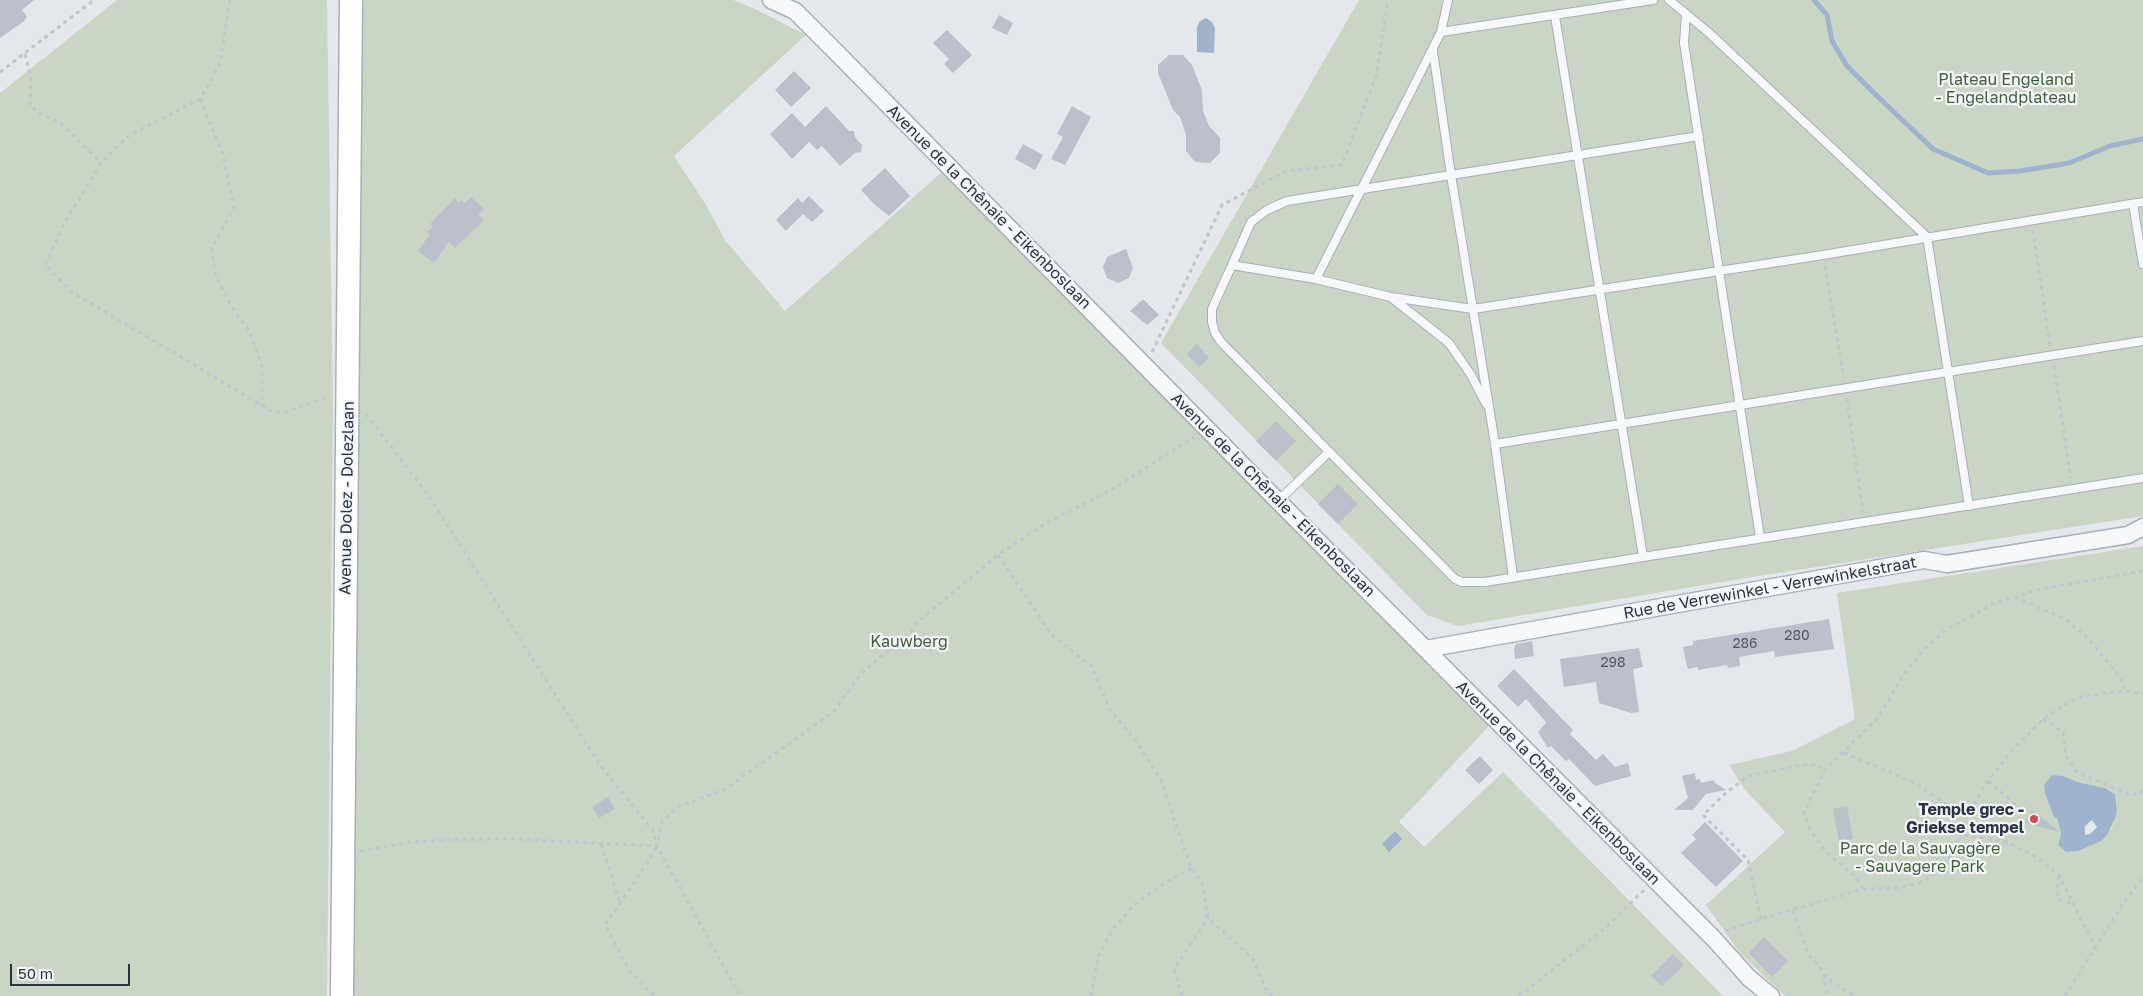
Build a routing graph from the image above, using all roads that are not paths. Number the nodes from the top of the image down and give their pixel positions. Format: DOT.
graph roads {
  1 [pos="351,0"];
  2 [pos="771,0"];
  3 [pos="1448,0"];
  4 [pos="1653,0"];
  5 [pos="1669,0"];
  6 [pos="794,5"];
  7 [pos="1686,14"];
  8 [pos="1555,16"];
  9 [pos="1441,32"];
  10 [pos="1433,51"];
  11 [pos="1699,136"];
  12 [pos="1578,155"];
  13 [pos="1452,175"];
  14 [pos="1361,189"];
  15 [pos="2143,202"];
  16 [pos="2133,204"];
  17 [pos="1926,237"];
  18 [pos="2143,264"];
  19 [pos="1232,265"];
  20 [pos="1720,271"];
  21 [pos="1316,279"];
  22 [pos="1601,290"];
  23 [pos="1390,297"];
  24 [pos="1473,309"];
  25 [pos="2143,341"];
  26 [pos="1948,372"];
  27 [pos="1741,405"];
  28 [pos="1490,411"];
  29 [pos="1621,424"];
  30 [pos="1495,444"];
  31 [pos="1329,452"];
  32 [pos="2143,478"];
  33 [pos="1278,501"];
  34 [pos="1969,506"];
  35 [pos="2143,527"];
  36 [pos="1760,537"];
  37 [pos="1643,556"];
  38 [pos="1513,577"];
  39 [pos="1426,650"];
  40 [pos="342,996"];
  41 [pos="1772,996"];
  1 -- 40 [label="street, Avenue Dolez - Dolezlaan"];
  2 -- 6 [label="street, Avenue de la Chênaie - Eikenboslaan"];
  3 -- 9 [label="lane"];
  4 -- 8 [label="lane"];
  5 -- 7 [label="lane"];
  6 -- 33 [label="street, Avenue de la Chênaie - Eikenboslaan"];
  7 -- 11 [label="lane"];
  7 -- 17 [label="lane"];
  8 -- 9 [label="lane"];
  8 -- 12 [label="lane"];
  9 -- 10 [label="lane"];
  10 -- 13 [label="lane"];
  10 -- 14 [label="lane"];
  11 -- 12 [label="lane"];
  11 -- 20 [label="lane"];
  12 -- 13 [label="lane"];
  12 -- 22 [label="lane"];
  13 -- 14 [label="lane"];
  13 -- 24 [label="lane"];
  14 -- 19 [label="lane"];
  14 -- 21 [label="lane"];
  15 -- 16 [label="lane"];
  16 -- 17 [label="lane"];
  16 -- 18 [label="lane"];
  17 -- 20 [label="lane"];
  17 -- 26 [label="lane"];
  19 -- 21 [label="lane"];
  19 -- 31 [label="lane"];
  20 -- 22 [label="lane"];
  20 -- 27 [label="lane"];
  21 -- 23 [label="lane"];
  22 -- 24 [label="lane"];
  22 -- 29 [label="lane"];
  23 -- 24 [label="lane"];
  23 -- 28 [label="lane"];
  24 -- 28 [label="lane"];
  25 -- 26 [label="lane"];
  26 -- 27 [label="lane"];
  26 -- 34 [label="lane"];
  27 -- 29 [label="lane"];
  27 -- 36 [label="lane"];
  28 -- 30 [label="lane"];
  29 -- 30 [label="lane"];
  29 -- 37 [label="lane"];
  30 -- 38 [label="lane"];
  31 -- 33 [label="lane"];
  31 -- 38 [label="lane"];
  32 -- 34 [label="lane"];
  33 -- 39 [label="street, Avenue de la Chênaie - Eikenboslaan"];
  34 -- 36 [label="lane"];
  35 -- 39 [label="street, Rue de Verrewinkel - Verrewinkelstraat"];
  36 -- 37 [label="lane"];
  37 -- 38 [label="lane"];
  39 -- 41 [label="street, Avenue de la Chênaie - Eikenboslaan"];
}
